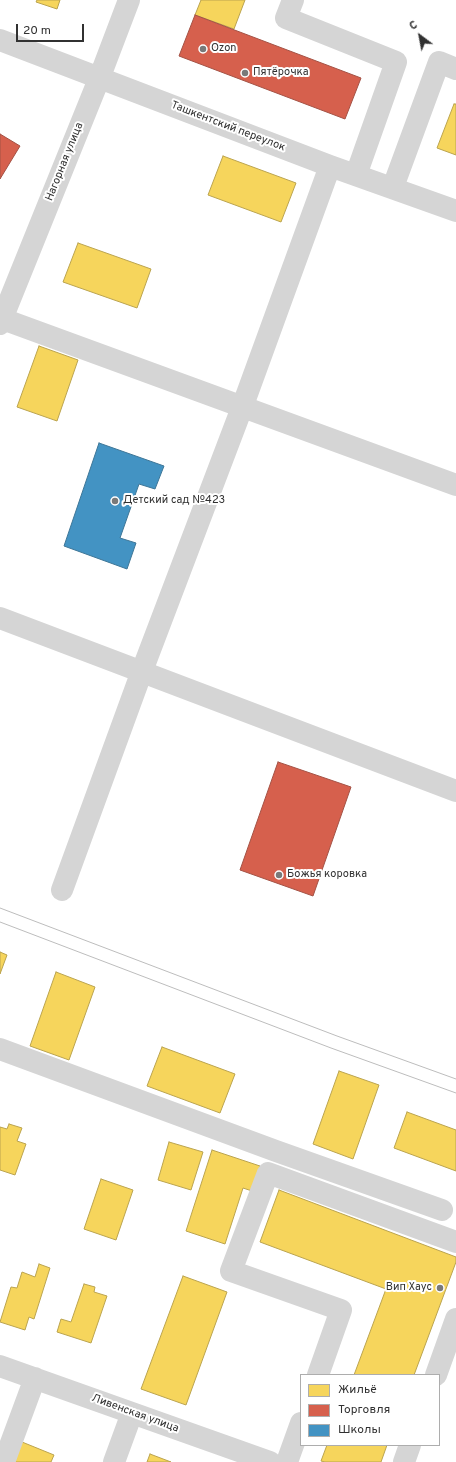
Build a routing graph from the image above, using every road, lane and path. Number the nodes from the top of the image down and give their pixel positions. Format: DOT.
graph roads {
  1 [pos="129,0"];
  2 [pos="293,0"];
  3 [pos="0,40"];
  4 [pos="456,69"];
  5 [pos="99,78"];
  6 [pos="330,166"];
  7 [pos="356,175"];
  8 [pos="393,188"];
  9 [pos="456,211"];
  10 [pos="1,320"];
  11 [pos="243,406"];
  12 [pos="456,484"];
  13 [pos="0,618"];
  14 [pos="142,671"];
  15 [pos="456,791"];
  16 [pos="62,890"];
  17 [pos="0,1049"];
  18 [pos="276,1151"];
  19 [pos="268,1173"];
  20 [pos="442,1210"];
  21 [pos="456,1242"];
  22 [pos="456,1319"];
  23 [pos="0,1366"];
  24 [pos="318,1374"];
  25 [pos="436,1374"];
  26 [pos="34,1378"];
  27 [pos="132,1413"];
  28 [pos="300,1426"];
  29 [pos="410,1446"];
  30 [pos="4,1462"];
  31 [pos="114,1462"];
  32 [pos="270,1462"];
  33 [pos="287,1462"];
  34 [pos="404,1462"];
  1 -- 5 [label="street, Нагорная улица"];
  2 -- 7 [label="street"];
  3 -- 5 [label="street, Ташкентский переулок"];
  4 -- 8 [label="street"];
  5 -- 6 [label="street, Ташкентский переулок"];
  5 -- 10 [label="street, Нагорная улица"];
  6 -- 7 [label="street, Ташкентский переулок"];
  6 -- 11 [label="street"];
  7 -- 8 [label="street, Ташкентский переулок"];
  8 -- 9 [label="street, Ташкентский переулок"];
  10 -- 11 [label="street"];
  11 -- 12 [label="street"];
  11 -- 14 [label="street"];
  13 -- 14 [label="street"];
  14 -- 15 [label="street"];
  14 -- 16 [label="street"];
  17 -- 18 [label="street"];
  18 -- 19 [label="street"];
  18 -- 20 [label="street"];
  19 -- 21 [label="street"];
  19 -- 24 [label="street"];
  22 -- 25 [label="street"];
  23 -- 26 [label="street, Ливенская улица"];
  26 -- 27 [label="street, Ливенская улица"];
  26 -- 30 [label="street"];
  27 -- 31 [label="street"];
  27 -- 32 [label="street, Ливенская улица"];
  28 -- 33 [label="street"];
  29 -- 34 [label="street"];
}
